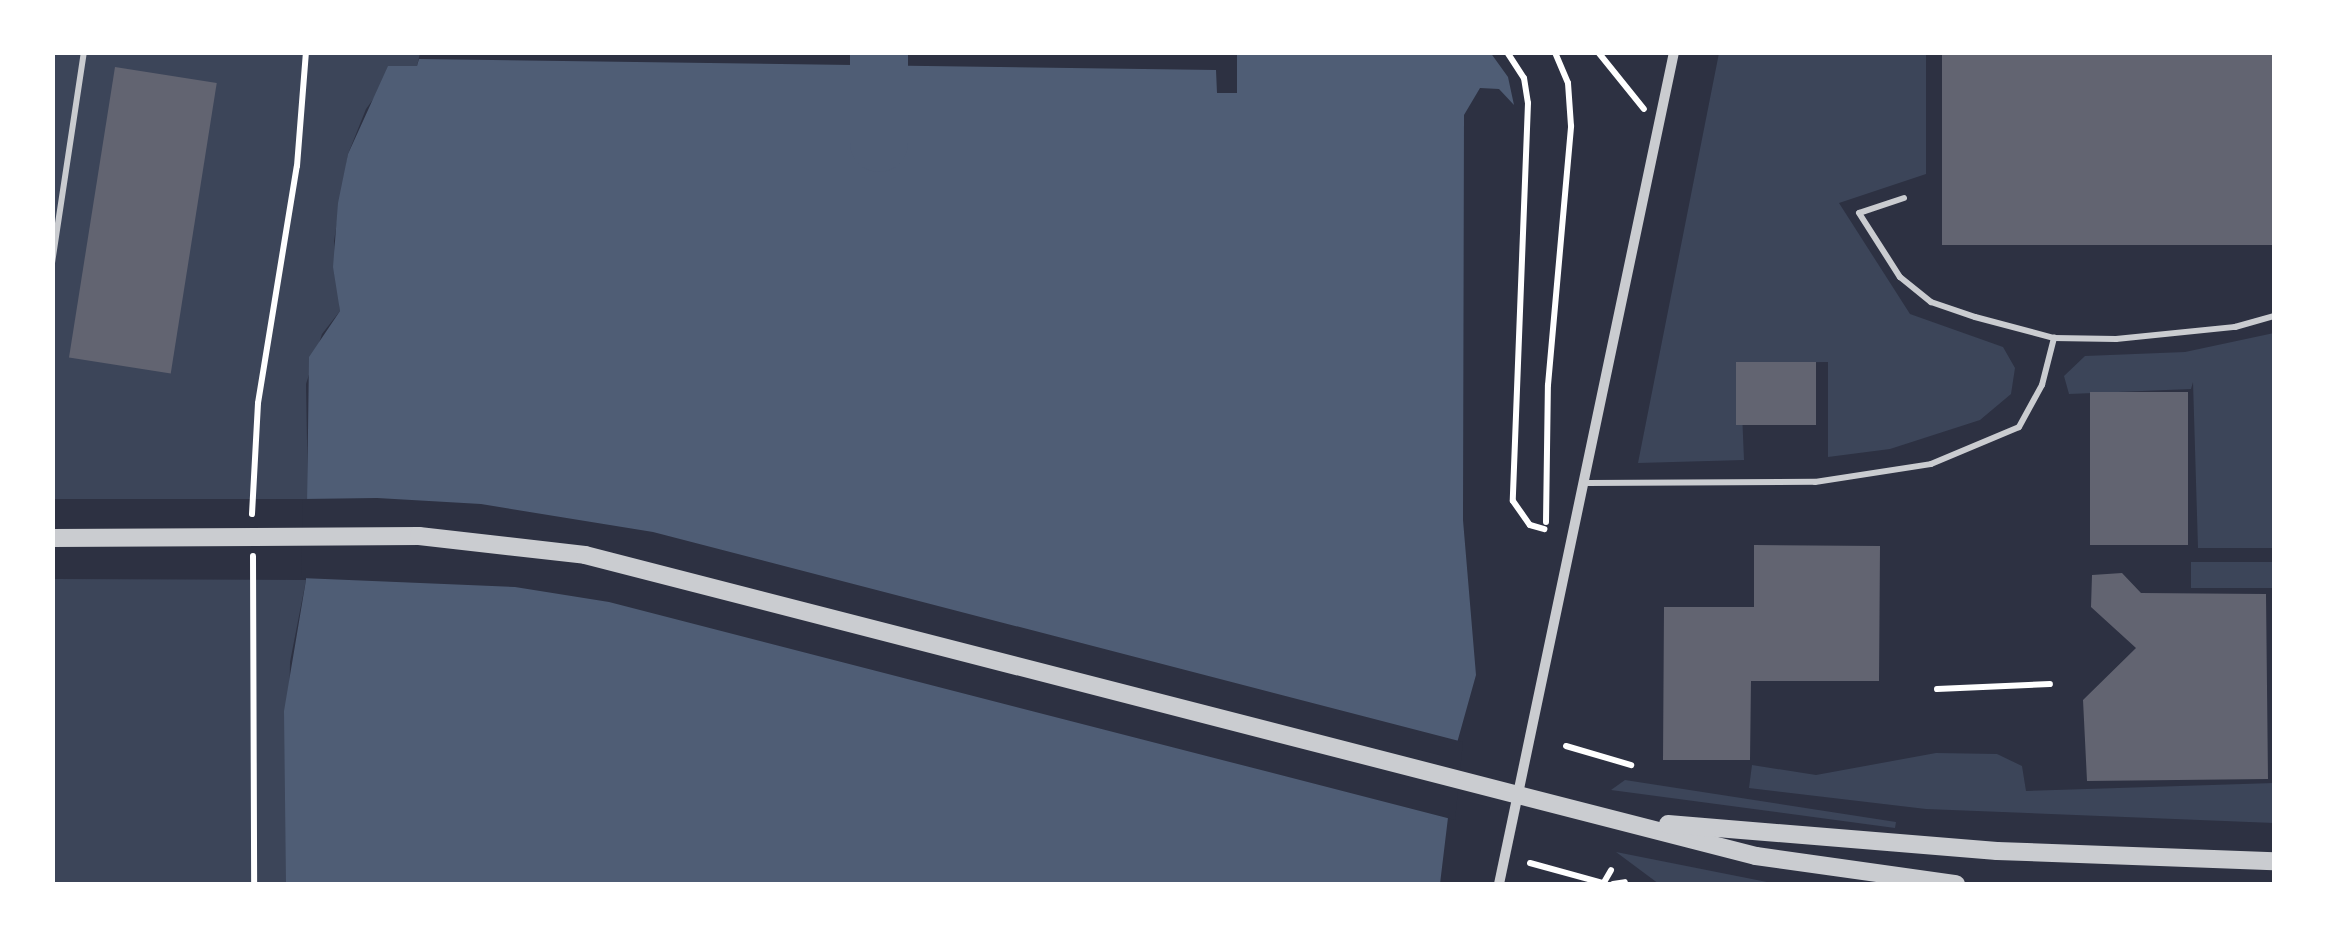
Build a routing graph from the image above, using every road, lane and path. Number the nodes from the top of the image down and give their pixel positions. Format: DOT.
graph roads {
  1 [pos="306,52"];
  2 [pos="1507,52"];
  3 [pos="1556,52"];
  4 [pos="1598,52"];
  5 [pos="1674,52"];
  6 [pos="84,54"];
  7 [pos="1662,128"];
  8 [pos="1904,198"];
  9 [pos="52,264"];
  10 [pos="2274,316"];
  11 [pos="2054,338"];
  12 [pos="1586,483"];
  13 [pos="252,520"];
  14 [pos="52,538"];
  15 [pos="253,540"];
  16 [pos="2050,684"];
  17 [pos="1937,688"];
  18 [pos="1566,746"];
  19 [pos="1631,765"];
  20 [pos="1638,822"];
  21 [pos="2274,861"];
  22 [pos="1530,863"];
  23 [pos="1611,870"];
  24 [pos="1625,882"];
  25 [pos="254,884"];
  26 [pos="1500,884"];
  27 [pos="1603,884"];
  28 [pos="1613,884"];
  29 [pos="1956,884"];
  1 -- 13 [label="path"];
  2 -- 3 [label="path"];
  4 -- 7 [label="path"];
  5 -- 7 [label="street"];
  6 -- 9 [label="lane"];
  7 -- 12 [label="street"];
  8 -- 11 [label="lane"];
  10 -- 11 [label="lane"];
  11 -- 12 [label="lane"];
  12 -- 26 [label="street"];
  14 -- 20 [label="street"];
  15 -- 25 [label="path"];
  16 -- 17 [label="path"];
  18 -- 19 [label="path"];
  20 -- 21 [label="street"];
  20 -- 29 [label="street"];
  22 -- 27 [label="path"];
  23 -- 27 [label="path"];
  24 -- 28 [label="path"];
}
